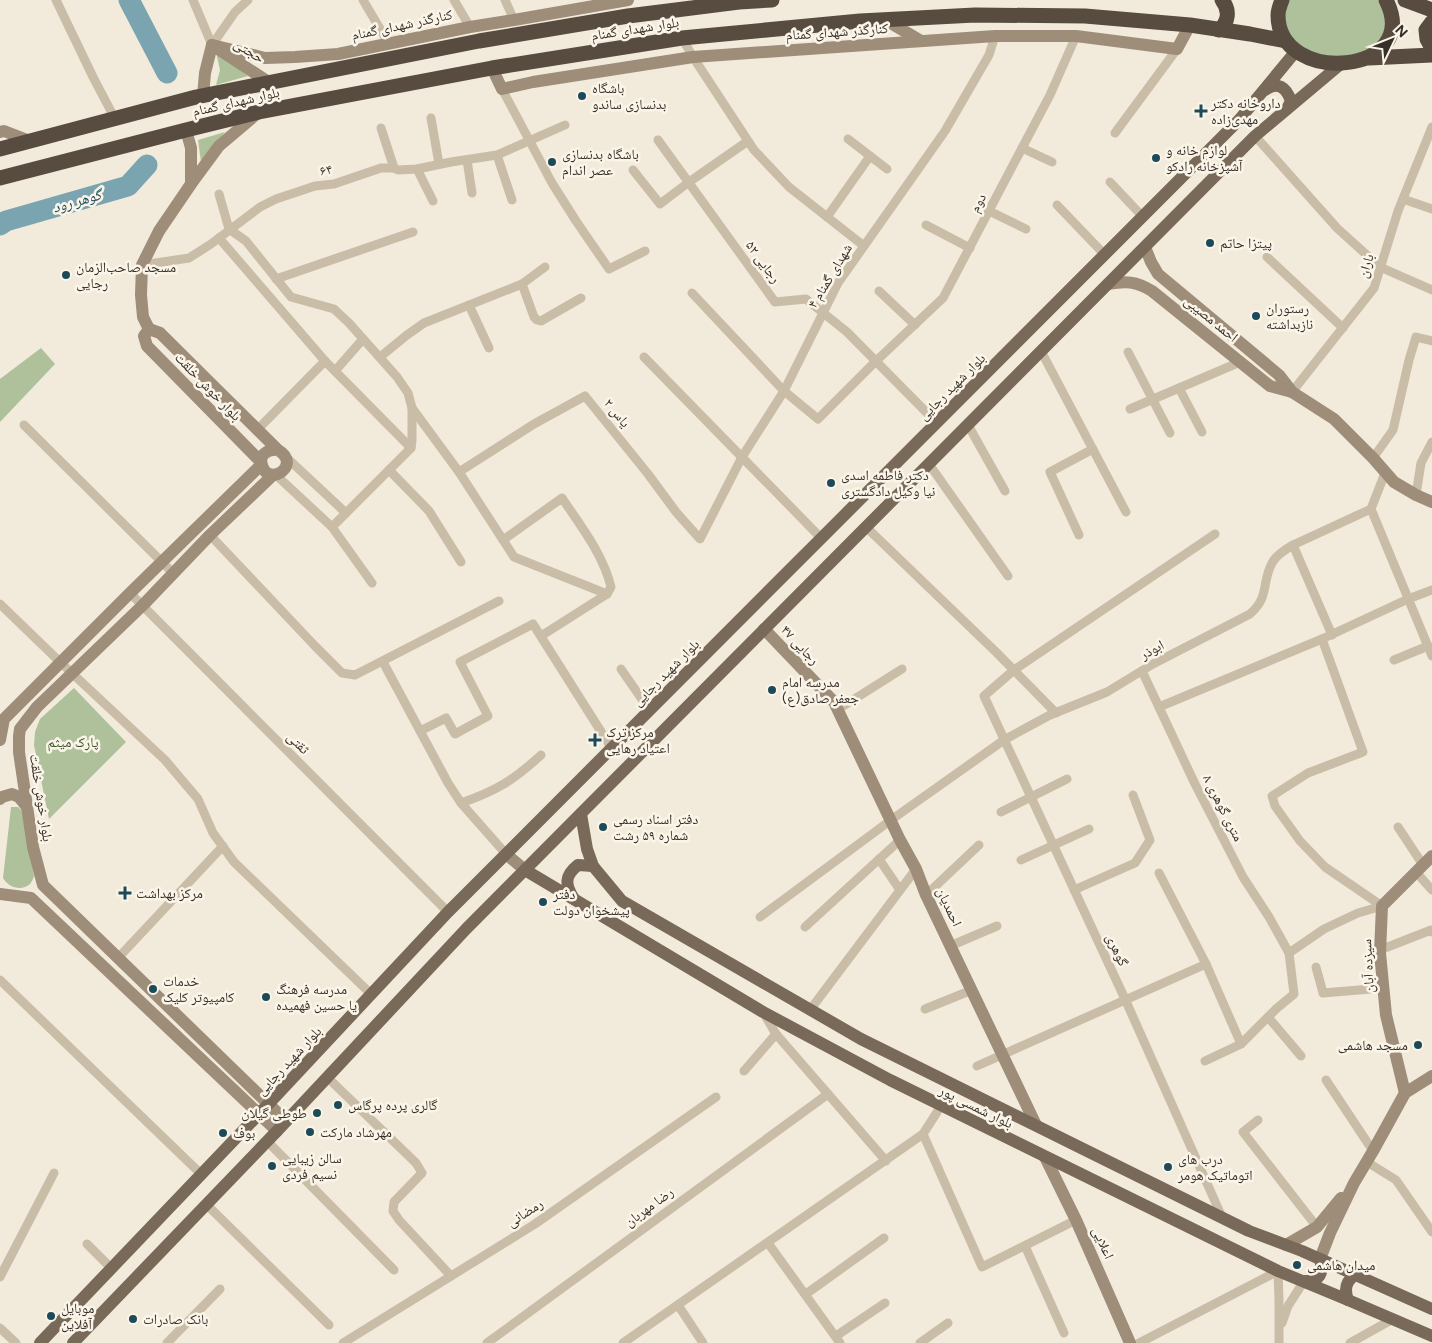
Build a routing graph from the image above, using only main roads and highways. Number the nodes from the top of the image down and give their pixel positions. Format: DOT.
graph roads {
  1 [pos="772,0"];
  2 [pos="1222,0"];
  3 [pos="1282,0"];
  4 [pos="1386,0"];
  5 [pos="1405,0"];
  6 [pos="1432,10"];
  7 [pos="1432,22"];
  8 [pos="1219,30"];
  9 [pos="1291,46"];
  10 [pos="1432,48"];
  11 [pos="1432,55"];
  12 [pos="1367,58"];
  13 [pos="1342,63"];
  14 [pos="1263,91"];
  15 [pos="1287,109"];
  16 [pos="0,149"];
  17 [pos="0,178"];
  18 [pos="581,814"];
  19 [pos="593,866"];
  20 [pos="525,870"];
  21 [pos="574,900"];
  22 [pos="1320,1259"];
  23 [pos="1355,1275"];
  24 [pos="1304,1281"];
  25 [pos="1348,1300"];
  26 [pos="1429,1304"];
  27 [pos="1432,1336"];
  28 [pos="40,1343"];
  29 [pos="73,1343"];
  1 -- 16 [label="highway, بلوار شهدای گمنام"];
  2 -- 8 [label="highway"];
  3 -- 9 [label="highway"];
  4 -- 12 [label="highway"];
  5 -- 6 [label="highway"];
  7 -- 10 [label="highway"];
  8 -- 9 [label="highway, بلوار شهدای گمنام"];
  8 -- 17 [label="highway, بلوار شهدای گمنام"];
  9 -- 13 [label="highway, بلوار شهدای گمنام"];
  9 -- 14 [label="main road, بلوار شهید رجایی"];
  11 -- 12 [label="highway, بلوار شهدای گمنام"];
  12 -- 13 [label="highway, بلوار شهدای گمنام"];
  13 -- 15 [label="main road"];
  14 -- 15 [label="main road"];
  14 -- 28 [label="main road, بلوار شهید رجایی"];
  15 -- 18 [label="main road"];
  18 -- 19 [label="main road, بلوار شمسی پور"];
  18 -- 20 [label="main road"];
  19 -- 21 [label="main road"];
  19 -- 22 [label="main road, بلوار شمسی پور"];
  20 -- 21 [label="main road, بلوار شمسی پور"];
  20 -- 29 [label="main road"];
  21 -- 24 [label="main road, بلوار شمسی پور"];
  22 -- 23 [label="main road, بلوار شمسی پور"];
  22 -- 24 [label="main road"];
  23 -- 25 [label="main road"];
  23 -- 26 [label="main road, بلوار شمسی پور"];
  24 -- 25 [label="main road, بلوار شمسی پور"];
  25 -- 27 [label="main road, بلوار شمسی پور"];
}
